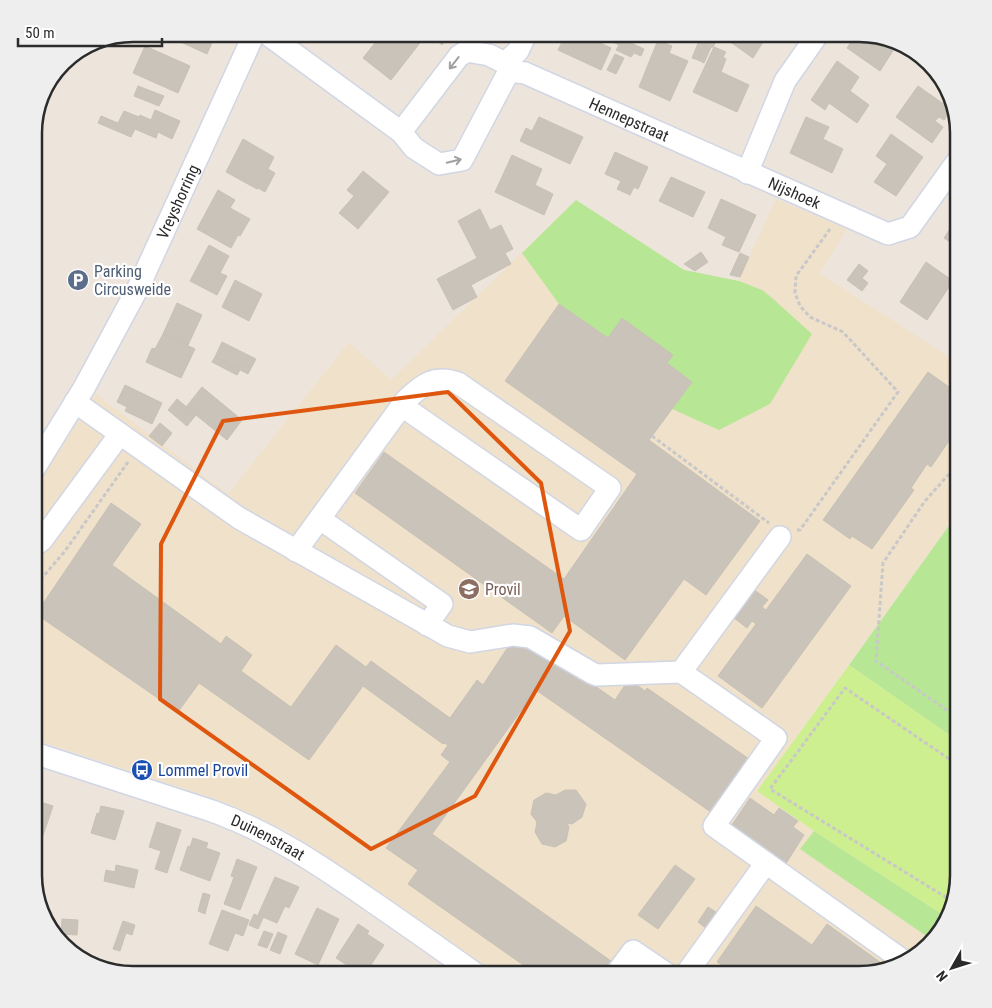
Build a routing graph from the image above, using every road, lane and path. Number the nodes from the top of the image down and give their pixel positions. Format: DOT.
graph roads {
  1 [pos="250,43"];
  2 [pos="279,43"];
  3 [pos="522,43"];
  4 [pos="812,43"];
  5 [pos="507,67"];
  6 [pos="401,132"];
  7 [pos="747,173"];
  8 [pos="949,173"];
  9 [pos="839,213"];
  10 [pos="75,402"];
  11 [pos="402,406"];
  12 [pos="120,434"];
  13 [pos="652,436"];
  14 [pos="138,447"];
  15 [pos="43,455"];
  16 [pos="949,474"];
  17 [pos="320,519"];
  18 [pos="780,537"];
  19 [pos="42,539"];
  20 [pos="296,551"];
  21 [pos="42,578"];
  22 [pos="427,625"];
  23 [pos="681,672"];
  24 [pos="949,712"];
  25 [pos="42,756"];
  26 [pos="949,759"];
  27 [pos="766,863"];
  28 [pos="946,897"];
  29 [pos="899,956"];
  30 [pos="463,965"];
  31 [pos="623,965"];
  32 [pos="654,965"];
  33 [pos="692,965"];
  1 -- 10 [label="street, Vreyshorring"];
  2 -- 6 [label="street"];
  3 -- 5 [label="street"];
  4 -- 7 [label="street, Nijshoek"];
  5 -- 6 [label="street, Hennepstraat, one-way"];
  6 -- 5 [label="street, one-way"];
  5 -- 7 [label="street, Hennepstraat"];
  7 -- 9 [label="street, Nijshoek"];
  8 -- 9 [label="street, Nijshoek"];
  9 -- 18 [label="path"];
  10 -- 12 [label="street"];
  10 -- 15 [label="street, Vreyshorring"];
  11 -- 11 [label="street"];
  11 -- 17 [label="street"];
  12 -- 14 [label="street"];
  12 -- 19 [label="street"];
  13 -- 18 [label="path"];
  14 -- 20 [label="street"];
  14 -- 21 [label="path"];
  16 -- 24 [label="path"];
  17 -- 20 [label="street"];
  17 -- 22 [label="street"];
  18 -- 23 [label="street"];
  20 -- 22 [label="street"];
  22 -- 23 [label="street"];
  23 -- 27 [label="street"];
  25 -- 30 [label="street, Duinenstraat"];
  26 -- 28 [label="path"];
  27 -- 29 [label="street"];
  27 -- 33 [label="street"];
  31 -- 32 [label="street"];
}
